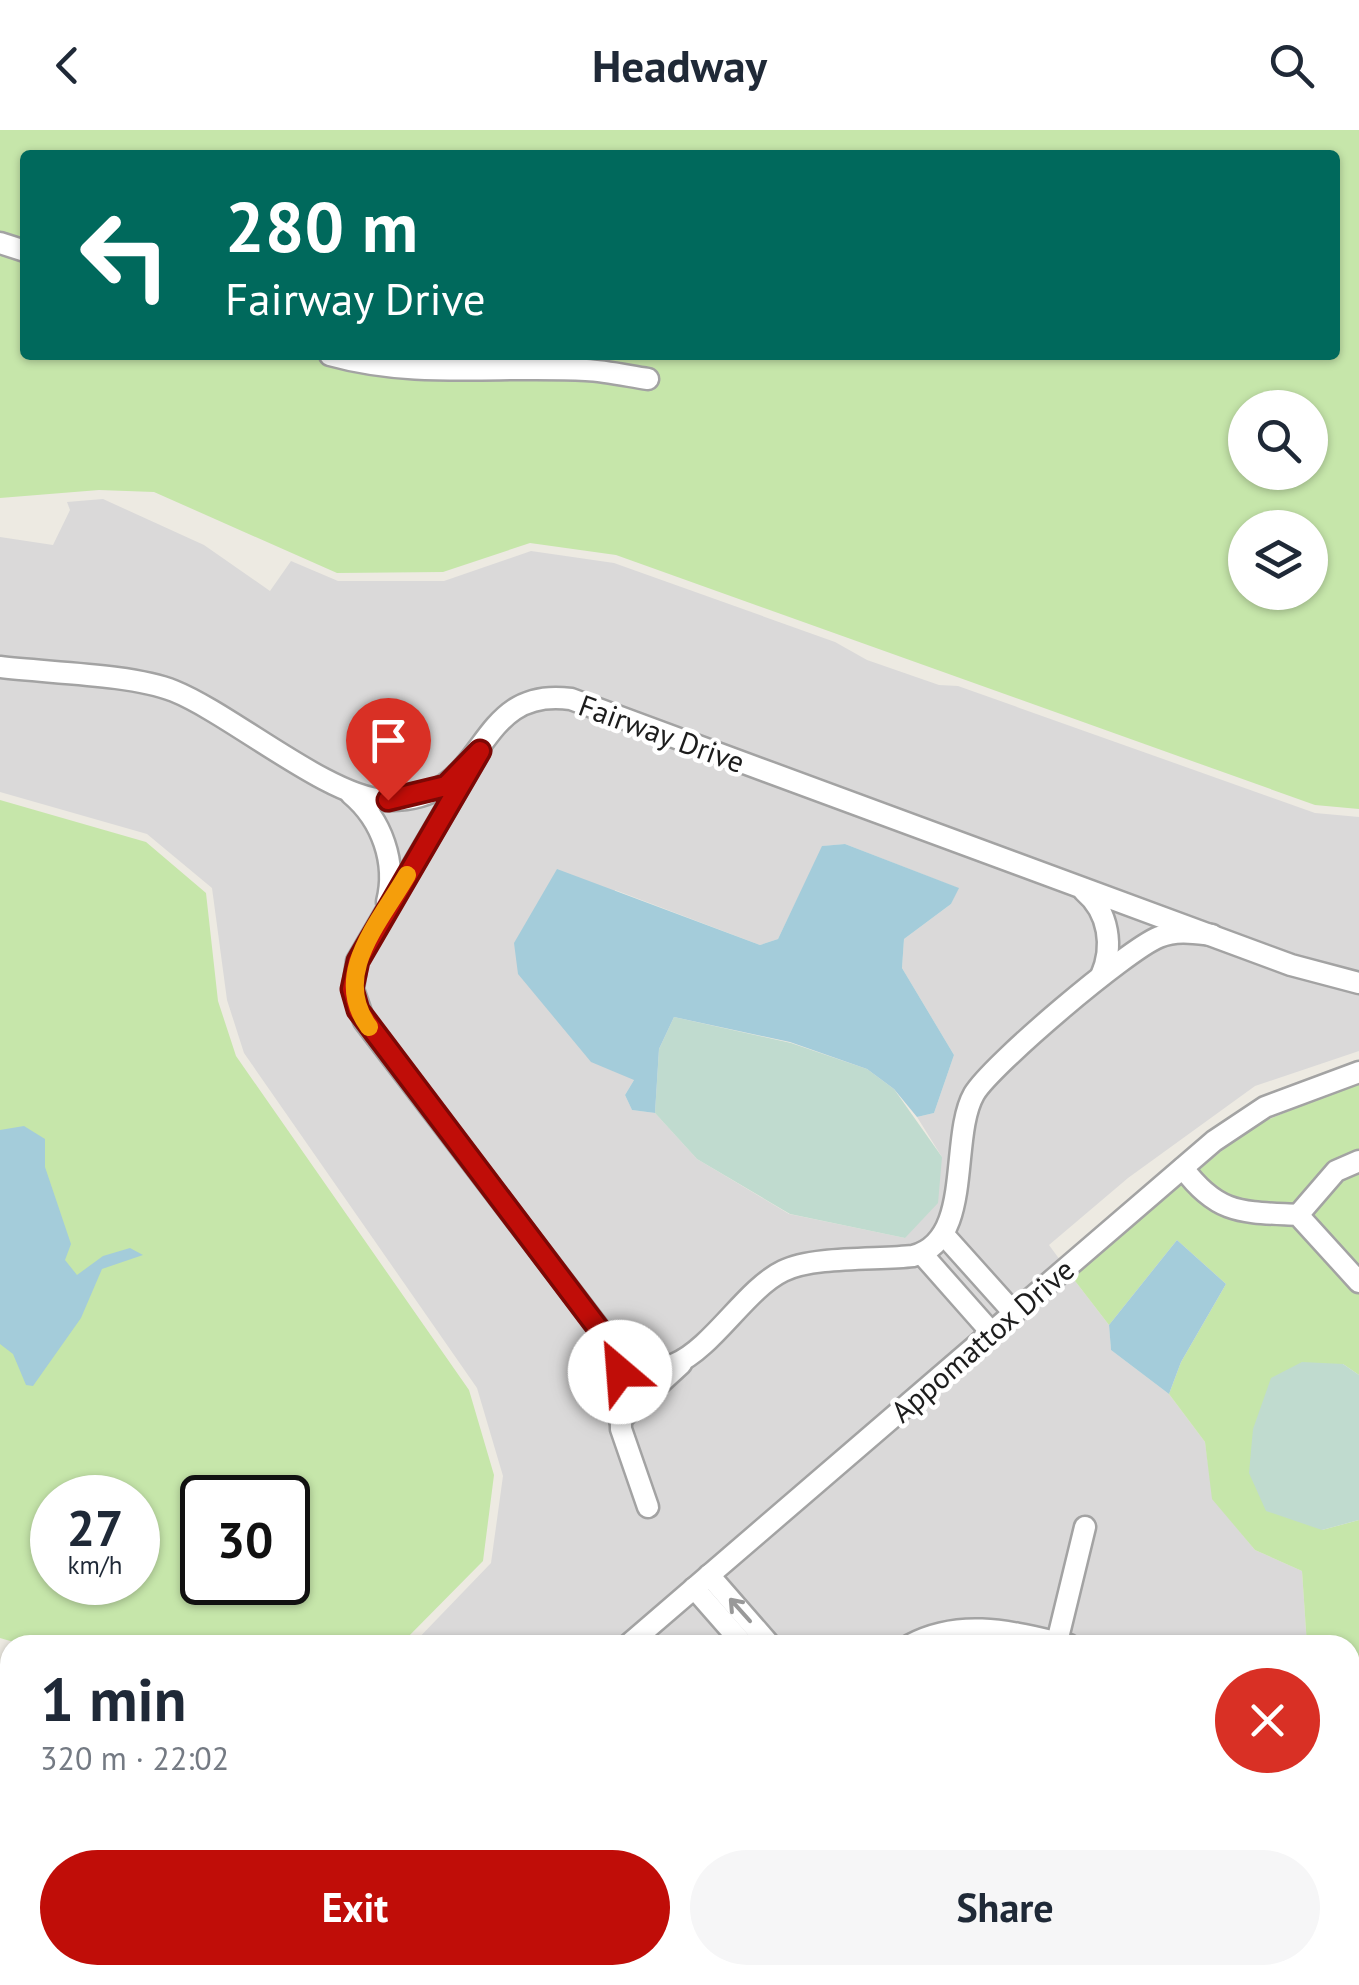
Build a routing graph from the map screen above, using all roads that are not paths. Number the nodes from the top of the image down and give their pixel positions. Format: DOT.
graph roads {
  1 [pos="349,360"];
  2 [pos="648,379"];
  3 [pos="0,667"];
  4 [pos="480,751"];
  5 [pos="346,789"];
  6 [pos="1074,884"];
  7 [pos="379,924"];
  8 [pos="1212,935"];
  9 [pos="1101,976"];
  10 [pos="1359,982"];
  11 [pos="1359,1072"];
  12 [pos="1359,1161"];
  13 [pos="1183,1168"];
  14 [pos="1298,1215"];
  15 [pos="944,1234"];
  16 [pos="922,1254"];
  17 [pos="1359,1282"];
  18 [pos="1014,1313"];
  19 [pos="992,1332"];
  20 [pos="610,1344"];
  21 [pos="686,1359"];
  22 [pos="620,1420"];
  23 [pos="648,1506"];
  24 [pos="1085,1527"];
  25 [pos="702,1582"];
  26 [pos="640,1635"];
  27 [pos="737,1635"];
  28 [pos="759,1635"];
  29 [pos="944,1635"];
  30 [pos="1024,1635"];
  31 [pos="1065,1635"];
  1 -- 2 [label="street"];
  3 -- 5 [label="street, Fairway Drive"];
  4 -- 5 [label="street, Fairway Drive"];
  4 -- 6 [label="street, Fairway Drive"];
  4 -- 7 [label="street"];
  5 -- 7 [label="street"];
  6 -- 8 [label="street, Fairway Drive"];
  6 -- 9 [label="street"];
  7 -- 20 [label="street"];
  8 -- 9 [label="street"];
  8 -- 10 [label="street, Fairway Drive"];
  9 -- 15 [label="street"];
  11 -- 13 [label="street, Appomattox Drive"];
  12 -- 14 [label="street"];
  13 -- 14 [label="street"];
  13 -- 18 [label="street, Appomattox Drive"];
  14 -- 17 [label="street"];
  15 -- 16 [label="street"];
  15 -- 18 [label="street"];
  16 -- 19 [label="street"];
  16 -- 21 [label="street"];
  18 -- 19 [label="street, Appomattox Drive"];
  19 -- 25 [label="street, Appomattox Drive"];
  20 -- 21 [label="street"];
  20 -- 22 [label="street"];
  21 -- 22 [label="street"];
  22 -- 23 [label="street"];
  24 -- 31 [label="street"];
  25 -- 26 [label="street, Appomattox Drive"];
  25 -- 27 [label="street"];
  28 -- 25 [label="street, one-way"];
  29 -- 30 [label="street"];
}
